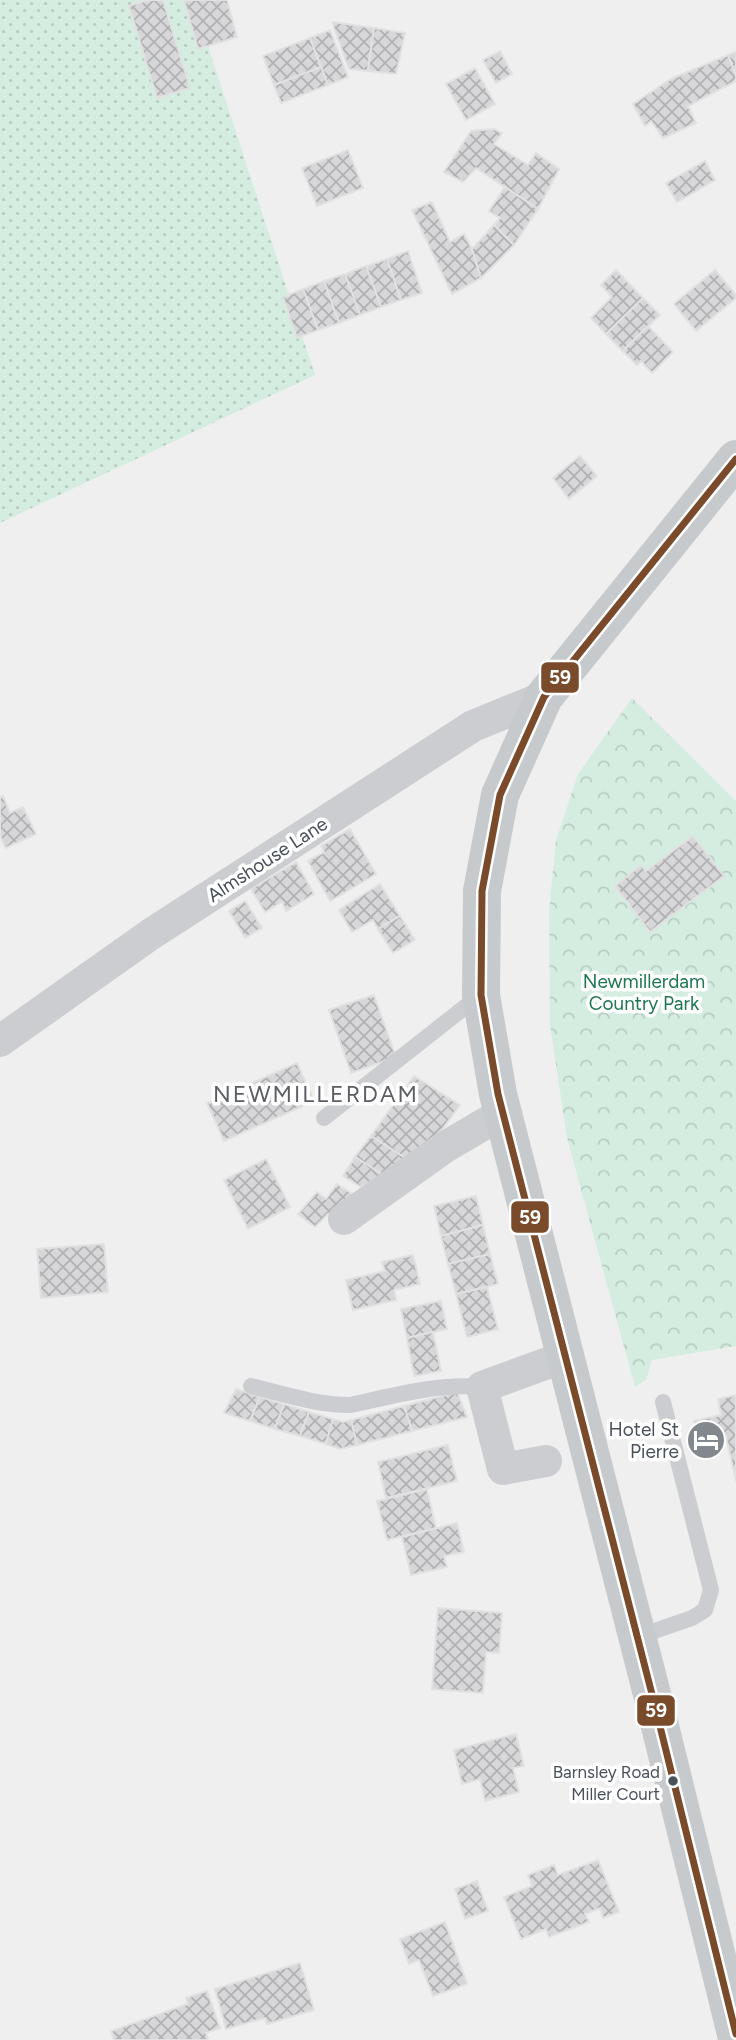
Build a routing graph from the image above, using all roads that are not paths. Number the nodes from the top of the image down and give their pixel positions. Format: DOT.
graph roads {
  1 [pos="736,459"];
  2 [pos="544,697"];
  3 [pos="481,995"];
  4 [pos="0,1041"];
  5 [pos="503,1114"];
  6 [pos="324,1118"];
  7 [pos="344,1219"];
  8 [pos="564,1357"];
  9 [pos="251,1386"];
  10 [pos="482,1387"];
  11 [pos="663,1402"];
  12 [pos="546,1461"];
  13 [pos="637,1637"];
  14 [pos="736,2034"];
  1 -- 2 [label="main road"];
  2 -- 3 [label="main road"];
  2 -- 4 [label="street, Almshouse Lane"];
  3 -- 5 [label="main road"];
  3 -- 6 [label="lane"];
  5 -- 7 [label="street"];
  5 -- 8 [label="main road"];
  8 -- 10 [label="street"];
  8 -- 13 [label="main road"];
  9 -- 10 [label="lane"];
  10 -- 12 [label="street"];
  11 -- 13 [label="lane"];
  13 -- 14 [label="main road"];
}
